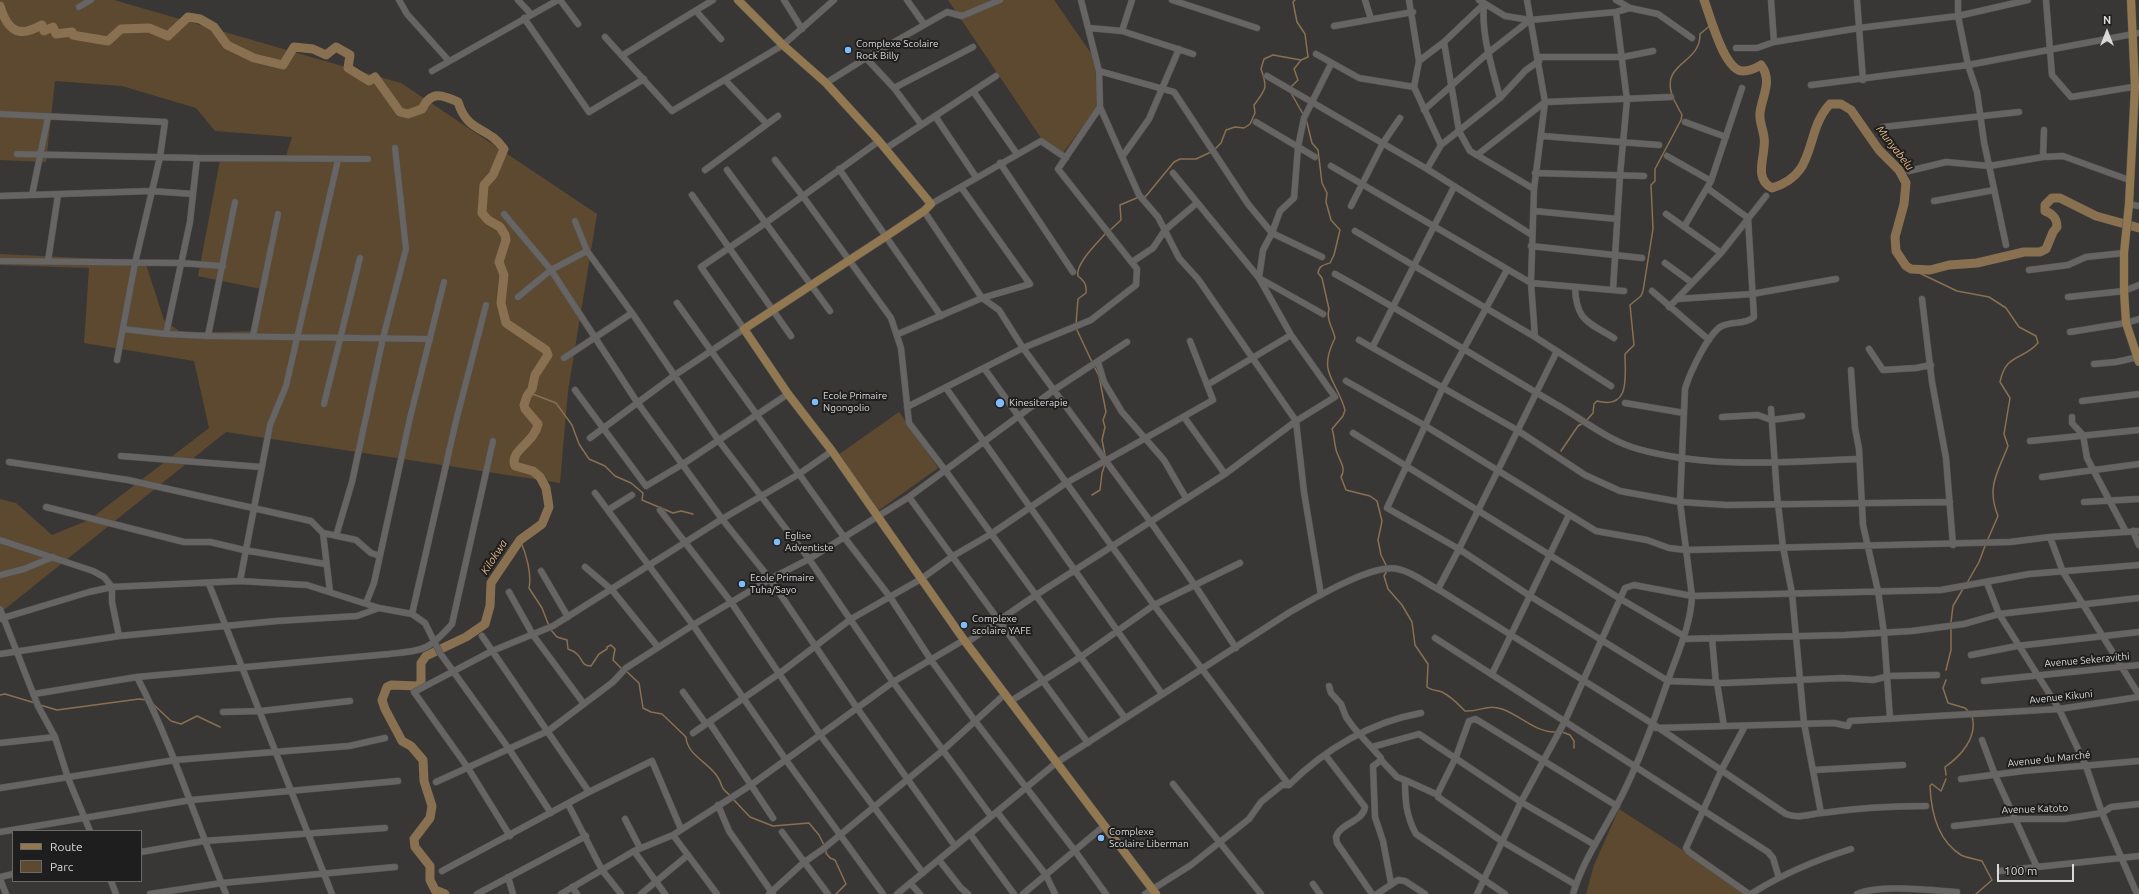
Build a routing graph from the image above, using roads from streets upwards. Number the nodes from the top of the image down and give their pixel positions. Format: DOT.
graph roads {
  1 [pos="91,0"];
  2 [pos="399,0"];
  3 [pos="518,0"];
  4 [pos="559,0"];
  5 [pos="713,0"];
  6 [pos="738,0"];
  7 [pos="784,0"];
  8 [pos="834,0"];
  9 [pos="907,0"];
  10 [pos="1000,0"];
  11 [pos="1081,0"];
  12 [pos="1132,0"];
  13 [pos="1172,0"];
  14 [pos="1365,0"];
  15 [pos="1409,0"];
  16 [pos="1527,0"];
  17 [pos="1616,0"];
  18 [pos="1770,0"];
  19 [pos="1857,0"];
  20 [pos="1958,0"];
  21 [pos="2028,0"];
  22 [pos="2046,0"];
  23 [pos="2131,0"];
  24 [pos="1482,2"];
  25 [pos="79,7"];
  26 [pos="1630,8"];
  27 [pos="696,11"];
  28 [pos="1413,12"];
  29 [pos="1616,12"];
  30 [pos="530,14"];
  31 [pos="1958,16"];
  32 [pos="524,18"];
  33 [pos="1372,19"];
  34 [pos="1530,20"];
  35 [pos="578,24"];
  36 [pos="924,24"];
  37 [pos="1334,26"];
  38 [pos="1089,28"];
  39 [pos="1257,28"];
  40 [pos="1859,28"];
  41 [pos="802,29"];
  42 [pos="1122,31"];
  43 [pos="2136,33"];
  44 [pos="605,37"];
  45 [pos="1692,38"];
  46 [pos="721,39"];
  47 [pos="1444,42"];
  48 [pos="1774,42"];
  49 [pos="783,46"];
  50 [pos="973,47"];
  51 [pos="1736,48"];
  52 [pos="1179,50"];
  53 [pos="2049,50"];
  54 [pos="1653,51"];
  55 [pos="1488,53"];
  56 [pos="1193,54"];
  57 [pos="1316,54"];
  58 [pos="623,56"];
  59 [pos="1623,57"];
  60 [pos="866,58"];
  61 [pos="1539,59"];
  62 [pos="449,61"];
  63 [pos="1419,61"];
  64 [pos="1331,64"];
  65 [pos="1968,65"];
  66 [pos="432,71"];
  67 [pos="1099,71"];
  68 [pos="996,76"];
  69 [pos="1267,76"];
  70 [pos="644,79"];
  71 [pos="725,80"];
  72 [pos="1863,80"];
  73 [pos="826,83"];
  74 [pos="1811,85"];
  75 [pos="1452,86"];
  76 [pos="2137,86"];
  77 [pos="1414,87"];
  78 [pos="894,88"];
  79 [pos="1742,88"];
  80 [pos="1163,89"];
  81 [pos="973,91"];
  82 [pos="1671,97"];
  83 [pos="1500,98"];
  84 [pos="1627,100"];
  85 [pos="1312,101"];
  86 [pos="1545,102"];
  87 [pos="1100,107"];
  88 [pos="1424,110"];
  89 [pos="2019,112"];
  90 [pos="0,114"];
  91 [pos="778,116"];
  92 [pos="935,116"];
  93 [pos="1979,116"];
  94 [pos="48,117"];
  95 [pos="1400,118"];
  96 [pos="1256,122"];
  97 [pos="1685,122"];
  98 [pos="767,124"];
  99 [pos="921,124"];
  100 [pos="1883,127"];
  101 [pos="2044,130"];
  102 [pos="1459,131"];
  103 [pos="1542,136"];
  104 [pos="1726,137"];
  105 [pos="879,141"];
  106 [pos="1623,142"];
  107 [pos="1383,143"];
  108 [pos="1441,145"];
  109 [pos="1659,145"];
  110 [pos="1298,147"];
  111 [pos="395,148"];
  112 [pos="885,149"];
  113 [pos="17,154"];
  114 [pos="40,154"];
  115 [pos="1017,154"];
  116 [pos="1477,155"];
  117 [pos="1667,156"];
  118 [pos="160,157"];
  119 [pos="1315,157"];
  120 [pos="2043,157"];
  121 [pos="197,158"];
  122 [pos="1066,158"];
  123 [pos="1122,158"];
  124 [pos="368,159"];
  125 [pos="338,160"];
  126 [pos="775,160"];
  127 [pos="1000,163"];
  128 [pos="1331,166"];
  129 [pos="1989,166"];
  130 [pos="1427,168"];
  131 [pos="838,169"];
  132 [pos="705,170"];
  133 [pos="727,170"];
  134 [pos="1909,171"];
  135 [pos="1173,173"];
  136 [pos="1535,173"];
  137 [pos="1620,175"];
  138 [pos="976,176"];
  139 [pos="1644,176"];
  140 [pos="2130,180"];
  141 [pos="1711,181"];
  142 [pos="1362,183"];
  143 [pos="961,187"];
  144 [pos="1454,187"];
  145 [pos="1708,188"];
  146 [pos="1534,189"];
  147 [pos="1994,190"];
  148 [pos="151,191"];
  149 [pos="193,194"];
  150 [pos="32,195"];
  151 [pos="58,195"];
  152 [pos="692,195"];
  153 [pos="802,195"];
  154 [pos="0,196"];
  155 [pos="1766,196"];
  156 [pos="1934,201"];
  157 [pos="235,202"];
  158 [pos="1197,203"];
  159 [pos="931,204"];
  160 [pos="2129,204"];
  161 [pos="1351,206"];
  162 [pos="2139,206"];
  163 [pos="924,211"];
  164 [pos="1534,211"];
  165 [pos="278,214"];
  166 [pos="504,214"];
  167 [pos="1666,214"];
  168 [pos="1748,218"];
  169 [pos="1617,219"];
  170 [pos="575,221"];
  171 [pos="767,222"];
  172 [pos="1684,227"];
  173 [pos="1434,228"];
  174 [pos="1165,230"];
  175 [pos="1355,231"];
  176 [pos="1272,233"];
  177 [pos="1532,235"];
  178 [pos="885,237"];
  179 [pos="2006,245"];
  180 [pos="1532,246"];
  181 [pos="730,248"];
  182 [pos="587,251"];
  183 [pos="1722,253"];
  184 [pos="2124,253"];
  185 [pos="1615,255"];
  186 [pos="1322,257"];
  187 [pos="360,258"];
  188 [pos="1642,258"];
  189 [pos="48,260"];
  190 [pos="850,260"];
  191 [pos="0,261"];
  192 [pos="1132,262"];
  193 [pos="135,263"];
  194 [pos="180,263"];
  195 [pos="1665,263"];
  196 [pos="223,266"];
  197 [pos="1413,266"];
  198 [pos="551,270"];
  199 [pos="1507,270"];
  200 [pos="2029,270"];
  201 [pos="1073,272"];
  202 [pos="1335,274"];
  203 [pos="1259,278"];
  204 [pos="1836,279"];
  205 [pos="444,282"];
  206 [pos="1691,282"];
  207 [pos="812,284"];
  208 [pos="1531,284"];
  209 [pos="2139,285"];
  210 [pos="1575,287"];
  211 [pos="1613,290"];
  212 [pos="1624,291"];
  213 [pos="1652,291"];
  214 [pos="2124,291"];
  215 [pos="1752,294"];
  216 [pos="518,297"];
  217 [pos="2068,297"];
  218 [pos="982,298"];
  219 [pos="1677,299"];
  220 [pos="1922,299"];
  221 [pos="677,303"];
  222 [pos="486,305"];
  223 [pos="1392,306"];
  224 [pos="1669,307"];
  225 [pos="1484,308"];
  226 [pos="774,310"];
  227 [pos="830,311"];
  228 [pos="632,313"];
  229 [pos="1322,314"];
  230 [pos="941,316"];
  231 [pos="2139,319"];
  232 [pos="2126,323"];
  233 [pos="123,329"];
  234 [pos="744,329"];
  235 [pos="2070,332"];
  236 [pos="166,334"];
  237 [pos="898,334"];
  238 [pos="1291,335"];
  239 [pos="208,336"];
  240 [pos="253,336"];
  241 [pos="791,336"];
  242 [pos="296,337"];
  243 [pos="341,337"];
  244 [pos="596,337"];
  245 [pos="1535,337"];
  246 [pos="383,338"];
  247 [pos="1614,338"];
  248 [pos="430,339"];
  249 [pos="1359,340"];
  250 [pos="1709,340"];
  251 [pos="1190,341"];
  252 [pos="1127,342"];
  253 [pos="1373,346"];
  254 [pos="1023,348"];
  255 [pos="1464,348"];
  256 [pos="1869,349"];
  257 [pos="1557,351"];
  258 [pos="711,352"];
  259 [pos="564,358"];
  260 [pos="1253,359"];
  261 [pos="2138,359"];
  262 [pos="117,360"];
  263 [pos="1095,364"];
  264 [pos="2094,364"];
  265 [pos="1931,365"];
  266 [pos="984,368"];
  267 [pos="1851,370"];
  268 [pos="675,375"];
  269 [pos="1346,381"];
  270 [pos="1207,385"];
  271 [pos="1611,386"];
  272 [pos="1443,387"];
  273 [pos="946,388"];
  274 [pos="575,390"];
  275 [pos="1054,390"];
  276 [pos="1537,393"];
  277 [pos="788,394"];
  278 [pos="2139,394"];
  279 [pos="2082,401"];
  280 [pos="637,402"];
  281 [pos="1625,403"];
  282 [pos="324,404"];
  283 [pos="907,407"];
  284 [pos="1771,409"];
  285 [pos="1684,413"];
  286 [pos="757,414"];
  287 [pos="1020,416"];
  288 [pos="1802,416"];
  289 [pos="1184,417"];
  290 [pos="1722,417"];
  291 [pos="2072,417"];
  292 [pos="1771,420"];
  293 [pos="1296,421"];
  294 [pos="1424,425"];
  295 [pos="603,427"];
  296 [pos="1517,430"];
  297 [pos="2139,430"];
  298 [pos="1353,433"];
  299 [pos="2083,435"];
  300 [pos="590,438"];
  301 [pos="1145,439"];
  302 [pos="719,440"];
  303 [pos="492,441"];
  304 [pos="2030,441"];
  305 [pos="984,443"];
  306 [pos="832,451"];
  307 [pos="121,456"];
  308 [pos="1681,458"];
  309 [pos="1858,459"];
  310 [pos="9,462"];
  311 [pos="1106,462"];
  312 [pos="1774,463"];
  313 [pos="684,464"];
  314 [pos="2139,464"];
  315 [pos="1406,466"];
  316 [pos="261,467"];
  317 [pos="2092,469"];
  318 [pos="946,470"];
  319 [pos="1497,470"];
  320 [pos="799,474"];
  321 [pos="1225,474"];
  322 [pos="2042,477"];
  323 [pos="1066,483"];
  324 [pos="595,493"];
  325 [pos="632,494"];
  326 [pos="761,497"];
  327 [pos="909,497"];
  328 [pos="1186,498"];
  329 [pos="2139,499"];
  330 [pos="1680,502"];
  331 [pos="1950,502"];
  332 [pos="2084,502"];
  333 [pos="2112,502"];
  334 [pos="1862,503"];
  335 [pos="1778,505"];
  336 [pos="46,507"];
  337 [pos="253,507"];
  338 [pos="1030,507"];
  339 [pos="608,510"];
  340 [pos="660,510"];
  341 [pos="1478,510"];
  342 [pos="1569,515"];
  343 [pos="876,517"];
  344 [pos="722,519"];
  345 [pos="1150,521"];
  346 [pos="2133,531"];
  347 [pos="323,533"];
  348 [pos="991,534"];
  349 [pos="336,536"];
  350 [pos="844,537"];
  351 [pos="2050,537"];
  352 [pos="0,540"];
  353 [pos="684,543"];
  354 [pos="1953,545"];
  355 [pos="2139,545"];
  356 [pos="1112,547"];
  357 [pos="1783,547"];
  358 [pos="1869,547"];
  359 [pos="1459,549"];
  360 [pos="244,550"];
  361 [pos="1686,550"];
  362 [pos="1549,554"];
  363 [pos="380,556"];
  364 [pos="953,556"];
  365 [pos="53,557"];
  366 [pos="809,559"];
  367 [pos="1240,563"];
  368 [pos="325,564"];
  369 [pos="2139,565"];
  370 [pos="649,566"];
  371 [pos="586,567"];
  372 [pos="1076,570"];
  373 [pos="541,571"];
  374 [pos="2063,572"];
  375 [pos="0,575"];
  376 [pos="770,579"];
  377 [pos="920,579"];
  378 [pos="240,581"];
  379 [pos="1987,583"];
  380 [pos="210,584"];
  381 [pos="1194,584"];
  382 [pos="112,587"];
  383 [pos="1438,589"];
  384 [pos="612,590"];
  385 [pos="1878,591"];
  386 [pos="330,592"];
  387 [pos="509,592"];
  388 [pos="1792,593"];
  389 [pos="1036,595"];
  390 [pos="1321,595"];
  391 [pos="1530,596"];
  392 [pos="1692,596"];
  393 [pos="890,597"];
  394 [pos="1619,598"];
  395 [pos="2139,598"];
  396 [pos="731,602"];
  397 [pos="366,603"];
  398 [pos="2083,604"];
  399 [pos="1154,605"];
  400 [pos="379,608"];
  401 [pos="0,609"];
  402 [pos="412,614"];
  403 [pos="1999,614"];
  404 [pos="568,616"];
  405 [pos="2,618"];
  406 [pos="851,619"];
  407 [pos="1000,620"];
  408 [pos="226,625"];
  409 [pos="693,625"];
  410 [pos="1119,632"];
  411 [pos="2139,632"];
  412 [pos="1884,633"];
  413 [pos="533,635"];
  414 [pos="119,636"];
  415 [pos="482,636"];
  416 [pos="1511,636"];
  417 [pos="2104,636"];
  418 [pos="1683,637"];
  419 [pos="1797,637"];
  420 [pos="1435,638"];
  421 [pos="1712,638"];
  422 [pos="1601,639"];
  423 [pos="965,641"];
  424 [pos="816,646"];
  425 [pos="2017,646"];
  426 [pos="658,647"];
  427 [pos="437,648"];
  428 [pos="1236,648"];
  429 [pos="18,651"];
  430 [pos="492,651"];
  431 [pos="0,654"];
  432 [pos="1971,655"];
  433 [pos="1082,656"];
  434 [pos="931,660"];
  435 [pos="2139,665"];
  436 [pos="2121,667"];
  437 [pos="243,669"];
  438 [pos="1201,670"];
  439 [pos="453,672"];
  440 [pos="780,673"];
  441 [pos="1492,674"];
  442 [pos="1937,675"];
  443 [pos="2036,675"];
  444 [pos="1889,676"];
  445 [pos="137,677"];
  446 [pos="1041,680"];
  447 [pos="1582,680"];
  448 [pos="1801,680"];
  449 [pos="1668,681"];
  450 [pos="1984,681"];
  451 [pos="893,682"];
  452 [pos="1717,684"];
  453 [pos="1329,686"];
  454 [pos="683,692"];
  455 [pos="34,694"];
  456 [pos="1162,694"];
  457 [pos="2139,696"];
  458 [pos="1008,697"];
  459 [pos="743,698"];
  460 [pos="350,701"];
  461 [pos="584,704"];
  462 [pos="857,708"];
  463 [pos="2059,709"];
  464 [pos="261,711"];
  465 [pos="223,712"];
  466 [pos="1421,712"];
  467 [pos="1125,718"];
  468 [pos="1890,719"];
  469 [pos="975,721"];
  470 [pos="1565,721"];
  471 [pos="707,723"];
  472 [pos="1804,724"];
  473 [pos="1654,726"];
  474 [pos="1724,726"];
  475 [pos="1745,726"];
  476 [pos="548,731"];
  477 [pos="693,733"];
  478 [pos="1359,733"];
  479 [pos="821,736"];
  480 [pos="55,737"];
  481 [pos="385,738"];
  482 [pos="1982,740"];
  483 [pos="1088,743"];
  484 [pos="0,744"];
  485 [pos="1372,747"];
  486 [pos="508,750"];
  487 [pos="276,751"];
  488 [pos="942,751"];
  489 [pos="1326,756"];
  490 [pos="1456,757"];
  491 [pos="175,760"];
  492 [pos="786,760"];
  493 [pos="1381,760"];
  494 [pos="1543,760"];
  495 [pos="2139,761"];
  496 [pos="1056,763"];
  497 [pos="1636,765"];
  498 [pos="1903,765"];
  499 [pos="2086,766"];
  500 [pos="468,768"];
  501 [pos="1722,769"];
  502 [pos="1814,770"];
  503 [pos="1995,775"];
  504 [pos="68,778"];
  505 [pos="908,778"];
  506 [pos="1961,779"];
  507 [pos="1405,780"];
  508 [pos="398,781"];
  509 [pos="436,782"];
  510 [pos="1173,784"];
  511 [pos="751,785"];
  512 [pos="1289,785"];
  513 [pos="1025,787"];
  514 [pos="0,788"];
  515 [pos="291,792"];
  516 [pos="589,792"];
  517 [pos="1438,795"];
  518 [pos="191,800"];
  519 [pos="1522,802"];
  520 [pos="568,804"];
  521 [pos="2139,804"];
  522 [pos="718,805"];
  523 [pos="873,806"];
  524 [pos="1617,806"];
  525 [pos="1926,806"];
  526 [pos="1703,810"];
  527 [pos="996,812"];
  528 [pos="551,813"];
  529 [pos="1821,813"];
  530 [pos="2102,813"];
  531 [pos="991,816"];
  532 [pos="85,818"];
  533 [pos="773,818"];
  534 [pos="625,819"];
  535 [pos="2016,819"];
  536 [pos="1104,826"];
  537 [pos="1954,826"];
  538 [pos="385,828"];
  539 [pos="681,829"];
  540 [pos="12,830"];
  541 [pos="12,830"];
  542 [pos="90,830"];
  543 [pos="0,832"];
  544 [pos="782,832"];
  545 [pos="309,834"];
  546 [pos="970,834"];
  547 [pos="673,835"];
  548 [pos="840,835"];
  549 [pos="510,836"];
  550 [pos="586,836"];
  551 [pos="204,841"];
  552 [pos="1221,842"];
  553 [pos="1503,842"];
  554 [pos="1595,845"];
  555 [pos="955,846"];
  556 [pos="640,848"];
  557 [pos="1851,849"];
  558 [pos="634,851"];
  559 [pos="1075,851"];
  560 [pos="142,852"];
  561 [pos="688,855"];
  562 [pos="2139,856"];
  563 [pos="2121,858"];
  564 [pos="939,860"];
  565 [pos="803,863"];
  566 [pos="395,867"];
  567 [pos="2037,867"];
  568 [pos="602,870"];
  569 [pos="442,871"];
  570 [pos="2000,871"];
  571 [pos="923,873"];
  572 [pos="12,874"];
  573 [pos="324,874"];
  574 [pos="1046,875"];
  575 [pos="508,877"];
  576 [pos="0,878"];
  577 [pos="1779,878"];
  578 [pos="1483,880"];
  579 [pos="656,881"];
  580 [pos="111,882"];
  581 [pos="222,883"];
  582 [pos="910,883"];
  583 [pos="1391,883"];
  584 [pos="1313,884"];
  585 [pos="1576,885"];
  586 [pos="572,888"];
  587 [pos="1154,891"];
  588 [pos="1912,892"];
  589 [pos="1957,892"];
  590 [pos="771,893"];
  591 [pos="6,894"];
  592 [pos="116,894"];
  593 [pos="150,894"];
  594 [pos="226,894"];
  595 [pos="332,894"];
  596 [pos="477,894"];
  597 [pos="513,894"];
  598 [pos="561,894"];
  599 [pos="577,894"];
  600 [pos="621,894"];
  601 [pos="641,894"];
  602 [pos="665,894"];
  603 [pos="717,894"];
  604 [pos="828,894"];
  605 [pos="883,894"];
  606 [pos="897,894"];
  607 [pos="920,894"];
  608 [pos="968,894"];
  609 [pos="1014,894"];
  610 [pos="1023,894"];
  611 [pos="1055,894"];
  612 [pos="1106,894"];
  613 [pos="1144,894"];
  614 [pos="1261,894"];
  615 [pos="1320,894"];
  616 [pos="1372,894"];
  617 [pos="1377,894"];
  618 [pos="1425,894"];
  619 [pos="1477,894"];
  620 [pos="1505,894"];
  621 [pos="1573,894"];
  622 [pos="1750,894"];
  623 [pos="1856,894"];
  624 [pos="2137,894"];
  1 -- 25 [label="street"];
  2 -- 62 [label="street"];
  3 -- 30 [label="street"];
  4 -- 30 [label="street"];
  4 -- 35 [label="street"];
  5 -- 27 [label="street"];
  6 -- 49 [label="street"];
  7 -- 41 [label="street"];
  8 -- 41 [label="street"];
  9 -- 36 [label="street"];
  10 -- 36 [label="street"];
  11 -- 38 [label="street"];
  12 -- 42 [label="street"];
  13 -- 39 [label="street"];
  14 -- 33 [label="street"];
  15 -- 28 [label="street"];
  16 -- 34 [label="street"];
  17 -- 26 [label="street"];
  18 -- 48 [label="street"];
  19 -- 40 [label="street"];
  20 -- 31 [label="street"];
  21 -- 31 [label="street"];
  22 -- 53 [label="street"];
  23 -- 43 [label="street"];
  24 -- 34 [label="street"];
  24 -- 47 [label="street"];
  24 -- 55 [label="street"];
  26 -- 29 [label="street"];
  26 -- 45 [label="street"];
  27 -- 46 [label="street"];
  27 -- 58 [label="street"];
  28 -- 33 [label="street"];
  28 -- 63 [label="street"];
  29 -- 34 [label="street"];
  29 -- 59 [label="street"];
  30 -- 32 [label="street"];
  31 -- 40 [label="street"];
  31 -- 65 [label="street"];
  32 -- 62 [label="street"];
  32 -- 70 [label="street"];
  33 -- 37 [label="street"];
  34 -- 55 [label="street"];
  34 -- 61 [label="street"];
  36 -- 60 [label="street"];
  38 -- 42 [label="street"];
  38 -- 67 [label="street"];
  40 -- 48 [label="street"];
  40 -- 72 [label="street"];
  41 -- 49 [label="street"];
  42 -- 52 [label="street"];
  43 -- 53 [label="street"];
  43 -- 76 [label="street"];
  44 -- 58 [label="street"];
  47 -- 63 [label="street"];
  47 -- 75 [label="street"];
  48 -- 51 [label="street"];
  49 -- 71 [label="street"];
  49 -- 73 [label="street"];
  50 -- 78 [label="street"];
  52 -- 56 [label="street"];
  52 -- 80 [label="street"];
  53 -- 65 [label="street"];
  53 -- 76 [label="street"];
  54 -- 59 [label="street"];
  55 -- 75 [label="street"];
  55 -- 83 [label="street"];
  57 -- 64 [label="street"];
  58 -- 70 [label="street"];
  59 -- 61 [label="street"];
  59 -- 84 [label="street"];
  60 -- 73 [label="street"];
  60 -- 78 [label="street"];
  61 -- 83 [label="street"];
  61 -- 86 [label="street"];
  62 -- 66 [label="street"];
  63 -- 77 [label="street"];
  64 -- 77 [label="street"];
  64 -- 85 [label="street"];
  65 -- 72 [label="street"];
  65 -- 93 [label="street"];
  67 -- 80 [label="street"];
  67 -- 87 [label="street"];
  68 -- 81 [label="street"];
  69 -- 85 [label="street"];
  70 -- 71 [label="street"];
  71 -- 98 [label="street"];
  72 -- 74 [label="street"];
  73 -- 105 [label="street"];
  75 -- 88 [label="street"];
  75 -- 102 [label="street"];
  76 -- 140 [label="street"];
  77 -- 88 [label="street"];
  78 -- 99 [label="street"];
  79 -- 104 [label="street"];
  80 -- 123 [label="street"];
  80 -- 176 [label="street"];
  81 -- 92 [label="street"];
  81 -- 115 [label="street"];
  82 -- 84 [label="street"];
  83 -- 102 [label="street"];
  84 -- 86 [label="street"];
  84 -- 106 [label="street"];
  85 -- 107 [label="street"];
  85 -- 110 [label="street"];
  86 -- 103 [label="street"];
  86 -- 116 [label="street"];
  87 -- 122 [label="street"];
  87 -- 123 [label="street"];
  88 -- 108 [label="street"];
  89 -- 93 [label="street"];
  90 -- 94 [label="street"];
  91 -- 98 [label="street"];
  92 -- 99 [label="street"];
  92 -- 138 [label="street"];
  93 -- 100 [label="street"];
  93 -- 129 [label="street"];
  94 -- 114 [label="street"];
  94 -- 118 [label="street"];
  95 -- 107 [label="street"];
  96 -- 110 [label="street"];
  97 -- 104 [label="street"];
  98 -- 132 [label="street"];
  99 -- 112 [label="street"];
  101 -- 120 [label="street"];
  102 -- 108 [label="street"];
  102 -- 116 [label="street"];
  103 -- 106 [label="street"];
  103 -- 136 [label="street"];
  104 -- 141 [label="street"];
  105 -- 112 [label="street"];
  105 -- 131 [label="street"];
  106 -- 109 [label="street"];
  106 -- 137 [label="street"];
  107 -- 130 [label="street"];
  107 -- 142 [label="street"];
  108 -- 130 [label="street"];
  110 -- 119 [label="street"];
  110 -- 176 [label="street"];
  111 -- 246 [label="street"];
  112 -- 159 [label="street"];
  113 -- 114 [label="street"];
  114 -- 118 [label="street"];
  114 -- 150 [label="street"];
  115 -- 122 [label="street"];
  115 -- 127 [label="street"];
  116 -- 146 [label="street"];
  117 -- 141 [label="street"];
  118 -- 121 [label="street"];
  118 -- 148 [label="street"];
  120 -- 129 [label="street"];
  120 -- 140 [label="street"];
  121 -- 125 [label="street"];
  121 -- 149 [label="street"];
  122 -- 192 [label="street"];
  123 -- 174 [label="street"];
  124 -- 125 [label="street"];
  125 -- 242 [label="street"];
  126 -- 153 [label="street"];
  127 -- 138 [label="street"];
  127 -- 201 [label="street"];
  128 -- 142 [label="street"];
  129 -- 134 [label="street"];
  129 -- 147 [label="street"];
  130 -- 144 [label="street"];
  131 -- 153 [label="street"];
  131 -- 178 [label="street"];
  133 -- 171 [label="street"];
  135 -- 158 [label="street"];
  136 -- 137 [label="street"];
  136 -- 146 [label="street"];
  137 -- 139 [label="street"];
  137 -- 169 [label="street"];
  138 -- 143 [label="street"];
  140 -- 160 [label="street"];
  141 -- 145 [label="street"];
  142 -- 161 [label="street"];
  142 -- 173 [label="street"];
  143 -- 159 [label="street"];
  143 -- 218 [label="street"];
  144 -- 173 [label="street"];
  144 -- 177 [label="street"];
  145 -- 168 [label="street"];
  145 -- 172 [label="street"];
  146 -- 164 [label="street"];
  147 -- 156 [label="street"];
  147 -- 179 [label="street"];
  148 -- 149 [label="street"];
  148 -- 151 [label="street"];
  148 -- 193 [label="street"];
  149 -- 194 [label="street"];
  150 -- 151 [label="street"];
  150 -- 154 [label="street"];
  151 -- 189 [label="street"];
  152 -- 181 [label="street"];
  153 -- 171 [label="street"];
  153 -- 190 [label="street"];
  155 -- 168 [label="street"];
  157 -- 196 [label="street"];
  158 -- 174 [label="street"];
  158 -- 203 [label="street"];
  159 -- 163 [label="street"];
  160 -- 162 [label="street"];
  160 -- 184 [label="street"];
  163 -- 178 [label="street"];
  163 -- 218 [label="street"];
  164 -- 169 [label="street"];
  164 -- 177 [label="street"];
  165 -- 240 [label="street"];
  166 -- 198 [label="street"];
  167 -- 172 [label="street"];
  168 -- 183 [label="street"];
  168 -- 215 [label="street"];
  169 -- 185 [label="street"];
  170 -- 182 [label="street"];
  171 -- 181 [label="street"];
  171 -- 207 [label="street"];
  172 -- 183 [label="street"];
  173 -- 197 [label="street"];
  173 -- 199 [label="street"];
  174 -- 192 [label="street"];
  174 -- 260 [label="street"];
  175 -- 197 [label="street"];
  176 -- 186 [label="street"];
  176 -- 203 [label="street"];
  177 -- 180 [label="street"];
  178 -- 190 [label="street"];
  178 -- 230 [label="street"];
  180 -- 185 [label="street"];
  180 -- 208 [label="street"];
  181 -- 226 [label="street"];
  181 -- 234 [label="street"];
  182 -- 198 [label="street"];
  182 -- 228 [label="street"];
  183 -- 206 [label="street"];
  184 -- 200 [label="street"];
  184 -- 214 [label="street"];
  185 -- 188 [label="street"];
  185 -- 211 [label="street"];
  187 -- 243 [label="street"];
  189 -- 191 [label="street"];
  189 -- 193 [label="street"];
  190 -- 207 [label="street"];
  190 -- 237 [label="street"];
  192 -- 254 [label="street"];
  193 -- 194 [label="street"];
  193 -- 233 [label="street"];
  194 -- 196 [label="street"];
  194 -- 236 [label="street"];
  195 -- 206 [label="street"];
  196 -- 239 [label="street"];
  197 -- 223 [label="street"];
  197 -- 225 [label="street"];
  198 -- 216 [label="street"];
  198 -- 244 [label="street"];
  199 -- 208 [label="street"];
  199 -- 225 [label="street"];
  202 -- 223 [label="street"];
  203 -- 229 [label="street"];
  203 -- 238 [label="street"];
  204 -- 215 [label="street"];
  205 -- 248 [label="street"];
  206 -- 219 [label="street"];
  207 -- 226 [label="street"];
  207 -- 227 [label="street"];
  208 -- 210 [label="street"];
  208 -- 245 [label="street"];
  209 -- 214 [label="street"];
  210 -- 211 [label="street"];
  210 -- 247 [label="street"];
  211 -- 212 [label="street"];
  213 -- 224 [label="street"];
  214 -- 217 [label="street"];
  214 -- 232 [label="street"];
  215 -- 219 [label="street"];
  215 -- 250 [label="street"];
  218 -- 230 [label="street"];
  218 -- 254 [label="street"];
  219 -- 224 [label="street"];
  220 -- 265 [label="street"];
  221 -- 258 [label="street"];
  222 -- 402 [label="street"];
  223 -- 253 [label="street"];
  223 -- 255 [label="street"];
  224 -- 250 [label="street"];
  225 -- 245 [label="street"];
  225 -- 255 [label="street"];
  226 -- 234 [label="street"];
  226 -- 241 [label="street"];
  228 -- 244 [label="street"];
  228 -- 268 [label="street"];
  230 -- 237 [label="street"];
  231 -- 232 [label="street"];
  232 -- 235 [label="street"];
  232 -- 261 [label="street"];
  233 -- 236 [label="street"];
  233 -- 262 [label="street"];
  234 -- 258 [label="street"];
  234 -- 277 [label="street"];
  236 -- 239 [label="street"];
  237 -- 283 [label="street"];
  238 -- 260 [label="street"];
  238 -- 293 [label="street"];
  239 -- 240 [label="street"];
  240 -- 242 [label="street"];
  242 -- 243 [label="street"];
  242 -- 316 [label="street"];
  243 -- 246 [label="street"];
  243 -- 282 [label="street"];
  244 -- 259 [label="street"];
  244 -- 280 [label="street"];
  245 -- 257 [label="street"];
  246 -- 248 [label="street"];
  246 -- 349 [label="street"];
  248 -- 363 [label="street"];
  249 -- 253 [label="street"];
  250 -- 285 [label="street"];
  251 -- 270 [label="street"];
  252 -- 263 [label="street"];
  253 -- 272 [label="street"];
  254 -- 266 [label="street"];
  254 -- 275 [label="street"];
  255 -- 272 [label="street"];
  255 -- 276 [label="street"];
  256 -- 265 [label="street"];
  257 -- 271 [label="street"];
  257 -- 276 [label="street"];
  258 -- 268 [label="street"];
  258 -- 286 [label="street"];
  260 -- 270 [label="street"];
  260 -- 293 [label="street"];
  261 -- 264 [label="street"];
  263 -- 275 [label="street"];
  263 -- 301 [label="street"];
  265 -- 331 [label="street"];
  266 -- 273 [label="street"];
  266 -- 287 [label="street"];
  267 -- 309 [label="street"];
  268 -- 280 [label="street"];
  268 -- 302 [label="street"];
  269 -- 294 [label="street"];
  270 -- 289 [label="street"];
  272 -- 294 [label="street"];
  272 -- 296 [label="street"];
  273 -- 283 [label="street"];
  273 -- 305 [label="street"];
  274 -- 295 [label="street"];
  275 -- 287 [label="street"];
  275 -- 311 [label="street"];
  276 -- 296 [label="street"];
  276 -- 308 [label="street"];
  277 -- 286 [label="street"];
  277 -- 306 [label="street"];
  278 -- 279 [label="street"];
  280 -- 295 [label="street"];
  280 -- 313 [label="street"];
  281 -- 285 [label="street"];
  283 -- 318 [label="street"];
  284 -- 292 [label="street"];
  285 -- 308 [label="street"];
  286 -- 302 [label="street"];
  286 -- 320 [label="street"];
  287 -- 305 [label="street"];
  287 -- 323 [label="street"];
  288 -- 292 [label="street"];
  289 -- 301 [label="street"];
  289 -- 321 [label="street"];
  290 -- 292 [label="street"];
  291 -- 299 [label="street"];
  292 -- 312 [label="street"];
  293 -- 321 [label="street"];
  293 -- 390 [label="street"];
  294 -- 315 [label="street"];
  294 -- 319 [label="street"];
  295 -- 300 [label="street"];
  295 -- 313 [label="street"];
  296 -- 319 [label="street"];
  296 -- 330 [label="street"];
  297 -- 299 [label="street"];
  298 -- 315 [label="street"];
  299 -- 304 [label="street"];
  299 -- 317 [label="street"];
  301 -- 311 [label="street"];
  301 -- 328 [label="street"];
  302 -- 313 [label="street"];
  302 -- 326 [label="street"];
  303 -- 427 [label="street"];
  305 -- 318 [label="street"];
  305 -- 338 [label="street"];
  306 -- 320 [label="street"];
  306 -- 343 [label="street"];
  307 -- 316 [label="street"];
  308 -- 312 [label="street"];
  308 -- 330 [label="street"];
  309 -- 312 [label="street"];
  309 -- 334 [label="street"];
  310 -- 337 [label="street"];
  311 -- 323 [label="street"];
  311 -- 345 [label="street"];
  312 -- 335 [label="street"];
  313 -- 344 [label="street"];
  314 -- 317 [label="street"];
  315 -- 341 [label="street"];
  315 -- 359 [label="street"];
  316 -- 337 [label="street"];
  317 -- 322 [label="street"];
  317 -- 333 [label="street"];
  318 -- 327 [label="street"];
  318 -- 348 [label="street"];
  319 -- 341 [label="street"];
  319 -- 342 [label="street"];
  320 -- 326 [label="street"];
  320 -- 350 [label="street"];
  321 -- 328 [label="street"];
  323 -- 338 [label="street"];
  323 -- 356 [label="street"];
  324 -- 339 [label="street"];
  325 -- 339 [label="street"];
  326 -- 344 [label="street"];
  326 -- 366 [label="street"];
  327 -- 343 [label="street"];
  327 -- 364 [label="street"];
  328 -- 345 [label="street"];
  329 -- 333 [label="street"];
  330 -- 335 [label="street"];
  330 -- 361 [label="street"];
  331 -- 334 [label="street"];
  331 -- 354 [label="street"];
  332 -- 333 [label="street"];
  333 -- 346 [label="street"];
  334 -- 335 [label="street"];
  334 -- 358 [label="street"];
  335 -- 357 [label="street"];
  336 -- 360 [label="street"];
  337 -- 347 [label="street"];
  337 -- 360 [label="street"];
  338 -- 348 [label="street"];
  338 -- 372 [label="street"];
  339 -- 370 [label="street"];
  340 -- 353 [label="street"];
  341 -- 359 [label="street"];
  341 -- 362 [label="street"];
  342 -- 361 [label="street"];
  342 -- 362 [label="street"];
  343 -- 350 [label="street"];
  343 -- 377 [label="street"];
  344 -- 353 [label="street"];
  344 -- 376 [label="street"];
  345 -- 356 [label="street"];
  345 -- 381 [label="street"];
  346 -- 351 [label="street"];
  346 -- 355 [label="street"];
  347 -- 349 [label="street"];
  347 -- 368 [label="street"];
  348 -- 364 [label="street"];
  348 -- 389 [label="street"];
  349 -- 363 [label="street"];
  350 -- 366 [label="street"];
  350 -- 393 [label="street"];
  351 -- 354 [label="street"];
  351 -- 374 [label="street"];
  352 -- 365 [label="street"];
  353 -- 370 [label="street"];
  353 -- 396 [label="street"];
  354 -- 358 [label="street"];
  356 -- 372 [label="street"];
  356 -- 399 [label="street"];
  357 -- 358 [label="street"];
  357 -- 361 [label="street"];
  357 -- 388 [label="street"];
  358 -- 385 [label="street"];
  359 -- 383 [label="street"];
  359 -- 391 [label="street"];
  360 -- 368 [label="street"];
  360 -- 378 [label="street"];
  361 -- 392 [label="street"];
  362 -- 391 [label="street"];
  362 -- 394 [label="street"];
  363 -- 397 [label="street"];
  364 -- 377 [label="street"];
  364 -- 407 [label="street"];
  365 -- 375 [label="street"];
  365 -- 382 [label="street"];
  366 -- 376 [label="street"];
  366 -- 406 [label="street"];
  367 -- 381 [label="street"];
  368 -- 386 [label="street"];
  369 -- 374 [label="street"];
  370 -- 384 [label="street"];
  370 -- 409 [label="street"];
  371 -- 384 [label="street"];
  372 -- 389 [label="street"];
  372 -- 410 [label="street"];
  373 -- 404 [label="street"];
  374 -- 379 [label="street"];
  374 -- 398 [label="street"];
  376 -- 396 [label="street"];
  376 -- 424 [label="street"];
  377 -- 393 [label="street"];
  377 -- 423 [label="street"];
  378 -- 380 [label="street"];
  378 -- 386 [label="street"];
  379 -- 385 [label="street"];
  379 -- 403 [label="street"];
  380 -- 382 [label="street"];
  380 -- 408 [label="street"];
  381 -- 399 [label="street"];
  381 -- 428 [label="street"];
  382 -- 405 [label="street"];
  382 -- 414 [label="street"];
  383 -- 390 [label="street"];
  383 -- 416 [label="street"];
  384 -- 404 [label="street"];
  384 -- 426 [label="street"];
  385 -- 388 [label="street"];
  385 -- 412 [label="street"];
  386 -- 397 [label="street"];
  387 -- 413 [label="street"];
  388 -- 392 [label="street"];
  388 -- 419 [label="street"];
  389 -- 407 [label="street"];
  389 -- 433 [label="street"];
  390 -- 428 [label="street"];
  391 -- 416 [label="street"];
  391 -- 422 [label="street"];
  392 -- 394 [label="street"];
  392 -- 418 [label="street"];
  393 -- 406 [label="street"];
  393 -- 434 [label="street"];
  394 -- 418 [label="street"];
  394 -- 422 [label="street"];
  395 -- 398 [label="street"];
  396 -- 409 [label="street"];
  396 -- 440 [label="street"];
  397 -- 400 [label="street"];
  398 -- 403 [label="street"];
  398 -- 417 [label="street"];
  399 -- 410 [label="street"];
  399 -- 438 [label="street"];
  400 -- 402 [label="street"];
  400 -- 408 [label="street"];
  401 -- 405 [label="street"];
  402 -- 427 [label="street"];
  403 -- 412 [label="street"];
  403 -- 425 [label="street"];
  404 -- 413 [label="street"];
  405 -- 429 [label="street"];
  406 -- 424 [label="street"];
  406 -- 451 [label="street"];
  407 -- 423 [label="street"];
  407 -- 446 [label="street"];
  408 -- 414 [label="street"];
  408 -- 437 [label="street"];
  409 -- 426 [label="street"];
  409 -- 459 [label="street"];
  410 -- 433 [label="street"];
  410 -- 456 [label="street"];
  411 -- 417 [label="street"];
  412 -- 419 [label="street"];
  412 -- 444 [label="street"];
  413 -- 430 [label="street"];
  413 -- 461 [label="street"];
  414 -- 429 [label="street"];
  415 -- 430 [label="street"];
  416 -- 441 [label="street"];
  416 -- 447 [label="street"];
  417 -- 425 [label="street"];
  417 -- 436 [label="street"];
  418 -- 421 [label="street"];
  418 -- 449 [label="street"];
  419 -- 421 [label="street"];
  419 -- 448 [label="street"];
  420 -- 441 [label="street"];
  421 -- 452 [label="street"];
  422 -- 447 [label="street"];
  422 -- 449 [label="street"];
  423 -- 434 [label="street"];
  423 -- 458 [label="street"];
  424 -- 440 [label="street"];
  424 -- 462 [label="street"];
  425 -- 432 [label="street"];
  425 -- 443 [label="street"];
  426 -- 461 [label="street"];
  427 -- 437 [label="street"];
  427 -- 439 [label="street"];
  428 -- 438 [label="street"];
  429 -- 431 [label="street"];
  429 -- 455 [label="street"];
  430 -- 439 [label="street"];
  430 -- 476 [label="street"];
  433 -- 446 [label="street"];
  433 -- 467 [label="street"];
  434 -- 451 [label="street"];
  434 -- 469 [label="street"];
  435 -- 436 [label="street, Avenue Sekeravithi"];
  436 -- 443 [label="street, Avenue Sekeravithi"];
  436 -- 457 [label="street"];
  437 -- 445 [label="street"];
  437 -- 464 [label="street"];
  438 -- 456 [label="street"];
  438 -- 512 [label="street"];
  439 -- 486 [label="street"];
  439 -- 500 [label="street"];
  440 -- 459 [label="street"];
  440 -- 479 [label="street"];
  441 -- 470 [label="street"];
  442 -- 444 [label="street"];
  443 -- 450 [label="street, Avenue Sekeravithi"];
  443 -- 463 [label="street"];
  444 -- 448 [label="street"];
  444 -- 468 [label="street"];
  445 -- 455 [label="street"];
  445 -- 491 [label="street"];
  446 -- 458 [label="street"];
  446 -- 483 [label="street"];
  447 -- 470 [label="street"];
  447 -- 473 [label="street"];
  448 -- 452 [label="street"];
  448 -- 472 [label="street"];
  449 -- 452 [label="street"];
  449 -- 473 [label="street"];
  451 -- 462 [label="street"];
  451 -- 488 [label="street"];
  452 -- 474 [label="street"];
  453 -- 478 [label="street"];
  454 -- 471 [label="street"];
  455 -- 480 [label="street"];
  456 -- 467 [label="street"];
  457 -- 463 [label="street, Avenue Kikuni"];
  458 -- 469 [label="street"];
  458 -- 496 [label="street"];
  459 -- 471 [label="street"];
  459 -- 492 [label="street"];
  460 -- 464 [label="street"];
  461 -- 476 [label="street"];
  462 -- 479 [label="street"];
  462 -- 505 [label="street"];
  463 -- 468 [label="street, Avenue Kikuni"];
  463 -- 499 [label="street"];
  464 -- 465 [label="street"];
  464 -- 487 [label="street"];
  466 -- 478 [label="street"];
  467 -- 483 [label="street"];
  468 -- 472 [label="street, Avenue Kikuni"];
  469 -- 488 [label="street"];
  469 -- 513 [label="street"];
  470 -- 494 [label="street"];
  470 -- 497 [label="street"];
  471 -- 477 [label="street"];
  471 -- 511 [label="street"];
  472 -- 475 [label="street"];
  472 -- 502 [label="street"];
  473 -- 474 [label="street"];
  473 -- 497 [label="street"];
  473 -- 501 [label="street"];
  474 -- 475 [label="street"];
  475 -- 501 [label="street"];
  476 -- 486 [label="street"];
  476 -- 516 [label="street"];
  478 -- 485 [label="street"];
  478 -- 489 [label="street"];
  479 -- 492 [label="street"];
  479 -- 523 [label="street"];
  480 -- 484 [label="street"];
  480 -- 504 [label="street"];
  481 -- 487 [label="street"];
  482 -- 503 [label="street"];
  483 -- 496 [label="street"];
  485 -- 490 [label="street"];
  485 -- 493 [label="street"];
  486 -- 500 [label="street"];
  486 -- 528 [label="street"];
  487 -- 491 [label="street"];
  487 -- 515 [label="street"];
  488 -- 505 [label="street"];
  488 -- 531 [label="street"];
  489 -- 512 [label="street"];
  489 -- 616 [label="street"];
  490 -- 494 [label="street"];
  490 -- 517 [label="street"];
  490 -- 519 [label="street"];
  491 -- 504 [label="street"];
  491 -- 518 [label="street"];
  492 -- 511 [label="street"];
  492 -- 548 [label="street"];
  493 -- 507 [label="street"];
  493 -- 583 [label="street"];
  494 -- 519 [label="street"];
  494 -- 524 [label="street"];
  495 -- 499 [label="street, Avenue du Marché"];
  496 -- 513 [label="street"];
  496 -- 536 [label="street"];
  497 -- 524 [label="street"];
  497 -- 526 [label="street"];
  498 -- 502 [label="street"];
  499 -- 503 [label="street, Avenue du Marché"];
  499 -- 530 [label="street"];
  500 -- 509 [label="street"];
  500 -- 549 [label="street"];
  501 -- 526 [label="street"];
  501 -- 529 [label="street"];
  502 -- 529 [label="street"];
  503 -- 506 [label="street, Avenue du Marché"];
  503 -- 535 [label="street"];
  504 -- 514 [label="street"];
  504 -- 532 [label="street"];
  505 -- 523 [label="street"];
  505 -- 555 [label="street"];
  507 -- 517 [label="street"];
  507 -- 578 [label="street"];
  508 -- 515 [label="street"];
  510 -- 552 [label="street"];
  511 -- 522 [label="street"];
  511 -- 533 [label="street"];
  512 -- 552 [label="street"];
  513 -- 527 [label="street"];
  513 -- 559 [label="street"];
  515 -- 518 [label="street"];
  515 -- 545 [label="street"];
  516 -- 520 [label="street"];
  516 -- 539 [label="street"];
  517 -- 553 [label="street"];
  518 -- 532 [label="street"];
  518 -- 551 [label="street"];
  519 -- 553 [label="street"];
  519 -- 554 [label="street"];
  520 -- 528 [label="street"];
  520 -- 550 [label="street"];
  521 -- 530 [label="street, Avenue Katoto"];
  522 -- 539 [label="street"];
  522 -- 590 [label="street"];
  523 -- 548 [label="street"];
  523 -- 571 [label="street"];
  524 -- 554 [label="street"];
  525 -- 529 [label="street"];
  526 -- 577 [label="street"];
  526 -- 622 [label="street"];
  527 -- 531 [label="street"];
  527 -- 574 [label="street"];
  528 -- 549 [label="street"];
  530 -- 535 [label="street, Avenue Katoto"];
  530 -- 563 [label="street"];
  531 -- 546 [label="street"];
  532 -- 541 [label="street"];
  532 -- 542 [label="street"];
  534 -- 556 [label="street"];
  535 -- 537 [label="street, Avenue Katoto"];
  535 -- 567 [label="street"];
  536 -- 559 [label="street"];
  536 -- 587 [label="street"];
  538 -- 545 [label="street"];
  539 -- 547 [label="street"];
  540 -- 543 [label="street"];
  544 -- 565 [label="street"];
  545 -- 551 [label="street"];
  545 -- 573 [label="street"];
  546 -- 555 [label="street"];
  546 -- 609 [label="street"];
  547 -- 556 [label="street"];
  547 -- 561 [label="street"];
  548 -- 565 [label="street"];
  548 -- 605 [label="street"];
  549 -- 569 [label="street"];
  550 -- 568 [label="street"];
  550 -- 575 [label="street"];
  551 -- 560 [label="street"];
  551 -- 581 [label="street"];
  552 -- 587 [label="street"];
  552 -- 614 [label="street"];
  553 -- 578 [label="street"];
  553 -- 585 [label="street"];
  554 -- 585 [label="street"];
  555 -- 564 [label="street"];
  556 -- 558 [label="street"];
  557 -- 577 [label="street"];
  558 -- 568 [label="street"];
  558 -- 579 [label="street"];
  559 -- 574 [label="street"];
  559 -- 612 [label="street"];
  561 -- 579 [label="street"];
  561 -- 603 [label="street"];
  562 -- 563 [label="street"];
  563 -- 567 [label="street"];
  563 -- 624 [label="street"];
  564 -- 571 [label="street"];
  564 -- 608 [label="street"];
  565 -- 590 [label="street"];
  565 -- 604 [label="street"];
  566 -- 573 [label="street"];
  567 -- 570 [label="street"];
  568 -- 586 [label="street"];
  568 -- 600 [label="street"];
  571 -- 582 [label="street"];
  572 -- 576 [label="street"];
  573 -- 581 [label="street"];
  573 -- 595 [label="street"];
  574 -- 610 [label="street"];
  574 -- 611 [label="street"];
  575 -- 596 [label="street"];
  575 -- 597 [label="street"];
  576 -- 591 [label="street"];
  577 -- 622 [label="street"];
  578 -- 619 [label="street"];
  578 -- 620 [label="street"];
  579 -- 601 [label="street"];
  579 -- 602 [label="street"];
  580 -- 592 [label="street"];
  581 -- 593 [label="street"];
  581 -- 594 [label="street"];
  582 -- 606 [label="street"];
  582 -- 607 [label="street"];
  583 -- 617 [label="street"];
  583 -- 618 [label="street"];
  584 -- 615 [label="street"];
  585 -- 621 [label="street"];
  586 -- 598 [label="street"];
  586 -- 599 [label="street"];
  587 -- 613 [label="street"];
  588 -- 589 [label="street"];
  588 -- 623 [label="street"];
}
